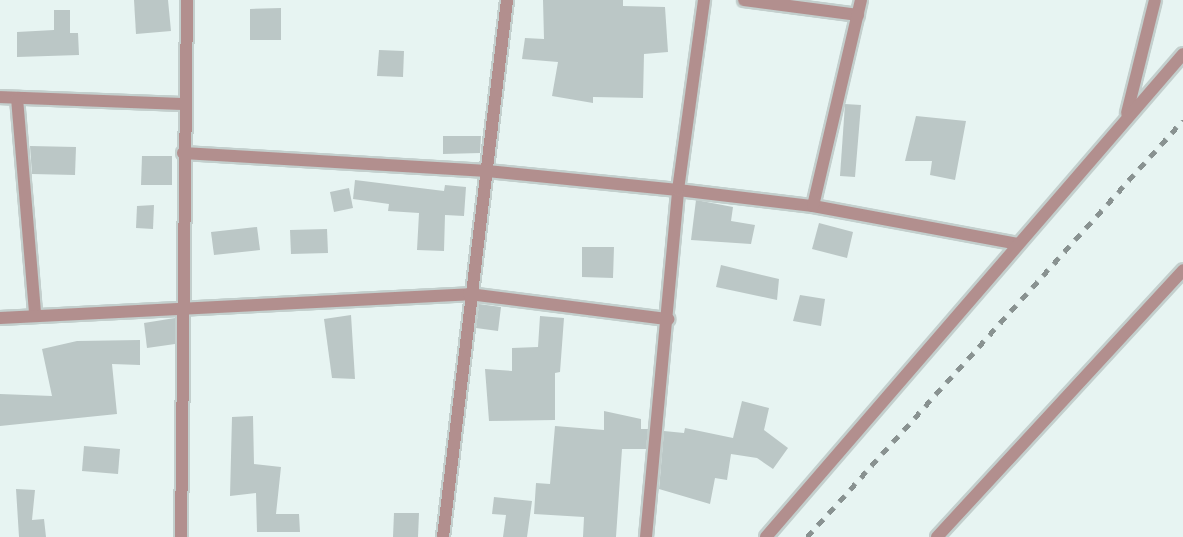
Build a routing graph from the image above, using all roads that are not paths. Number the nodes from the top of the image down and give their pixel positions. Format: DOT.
graph roads {
  1 [pos="187,0"];
  2 [pos="507,0"];
  3 [pos="704,0"];
  4 [pos="744,0"];
  5 [pos="861,0"];
  6 [pos="1155,0"];
  7 [pos="858,15"];
  8 [pos="1183,54"];
  9 [pos="0,97"];
  10 [pos="17,98"];
  11 [pos="183,104"];
  12 [pos="1127,114"];
  13 [pos="183,153"];
  14 [pos="487,171"];
  15 [pos="678,190"];
  16 [pos="813,206"];
  17 [pos="1018,244"];
  18 [pos="1183,270"];
  19 [pos="469,294"];
  20 [pos="183,305"];
  21 [pos="35,314"];
  22 [pos="0,318"];
  23 [pos="668,319"];
  24 [pos="182,537"];
  25 [pos="443,537"];
  26 [pos="646,537"];
  27 [pos="766,537"];
  28 [pos="937,537"];
  1 -- 11 [label="street"];
  2 -- 14 [label="street"];
  3 -- 15 [label="street"];
  4 -- 7 [label="street"];
  5 -- 7 [label="street"];
  6 -- 12 [label="street"];
  7 -- 16 [label="street"];
  8 -- 12 [label="street"];
  9 -- 10 [label="street"];
  10 -- 11 [label="street"];
  10 -- 21 [label="street"];
  11 -- 13 [label="street"];
  12 -- 17 [label="street"];
  13 -- 14 [label="street"];
  13 -- 20 [label="street"];
  14 -- 15 [label="street"];
  14 -- 19 [label="street"];
  15 -- 16 [label="street"];
  15 -- 23 [label="street"];
  16 -- 17 [label="street"];
  17 -- 27 [label="street"];
  18 -- 28 [label="street"];
  19 -- 20 [label="street"];
  19 -- 23 [label="street"];
  19 -- 25 [label="street"];
  20 -- 21 [label="street"];
  20 -- 24 [label="street"];
  21 -- 22 [label="street"];
  23 -- 26 [label="street"];
}
